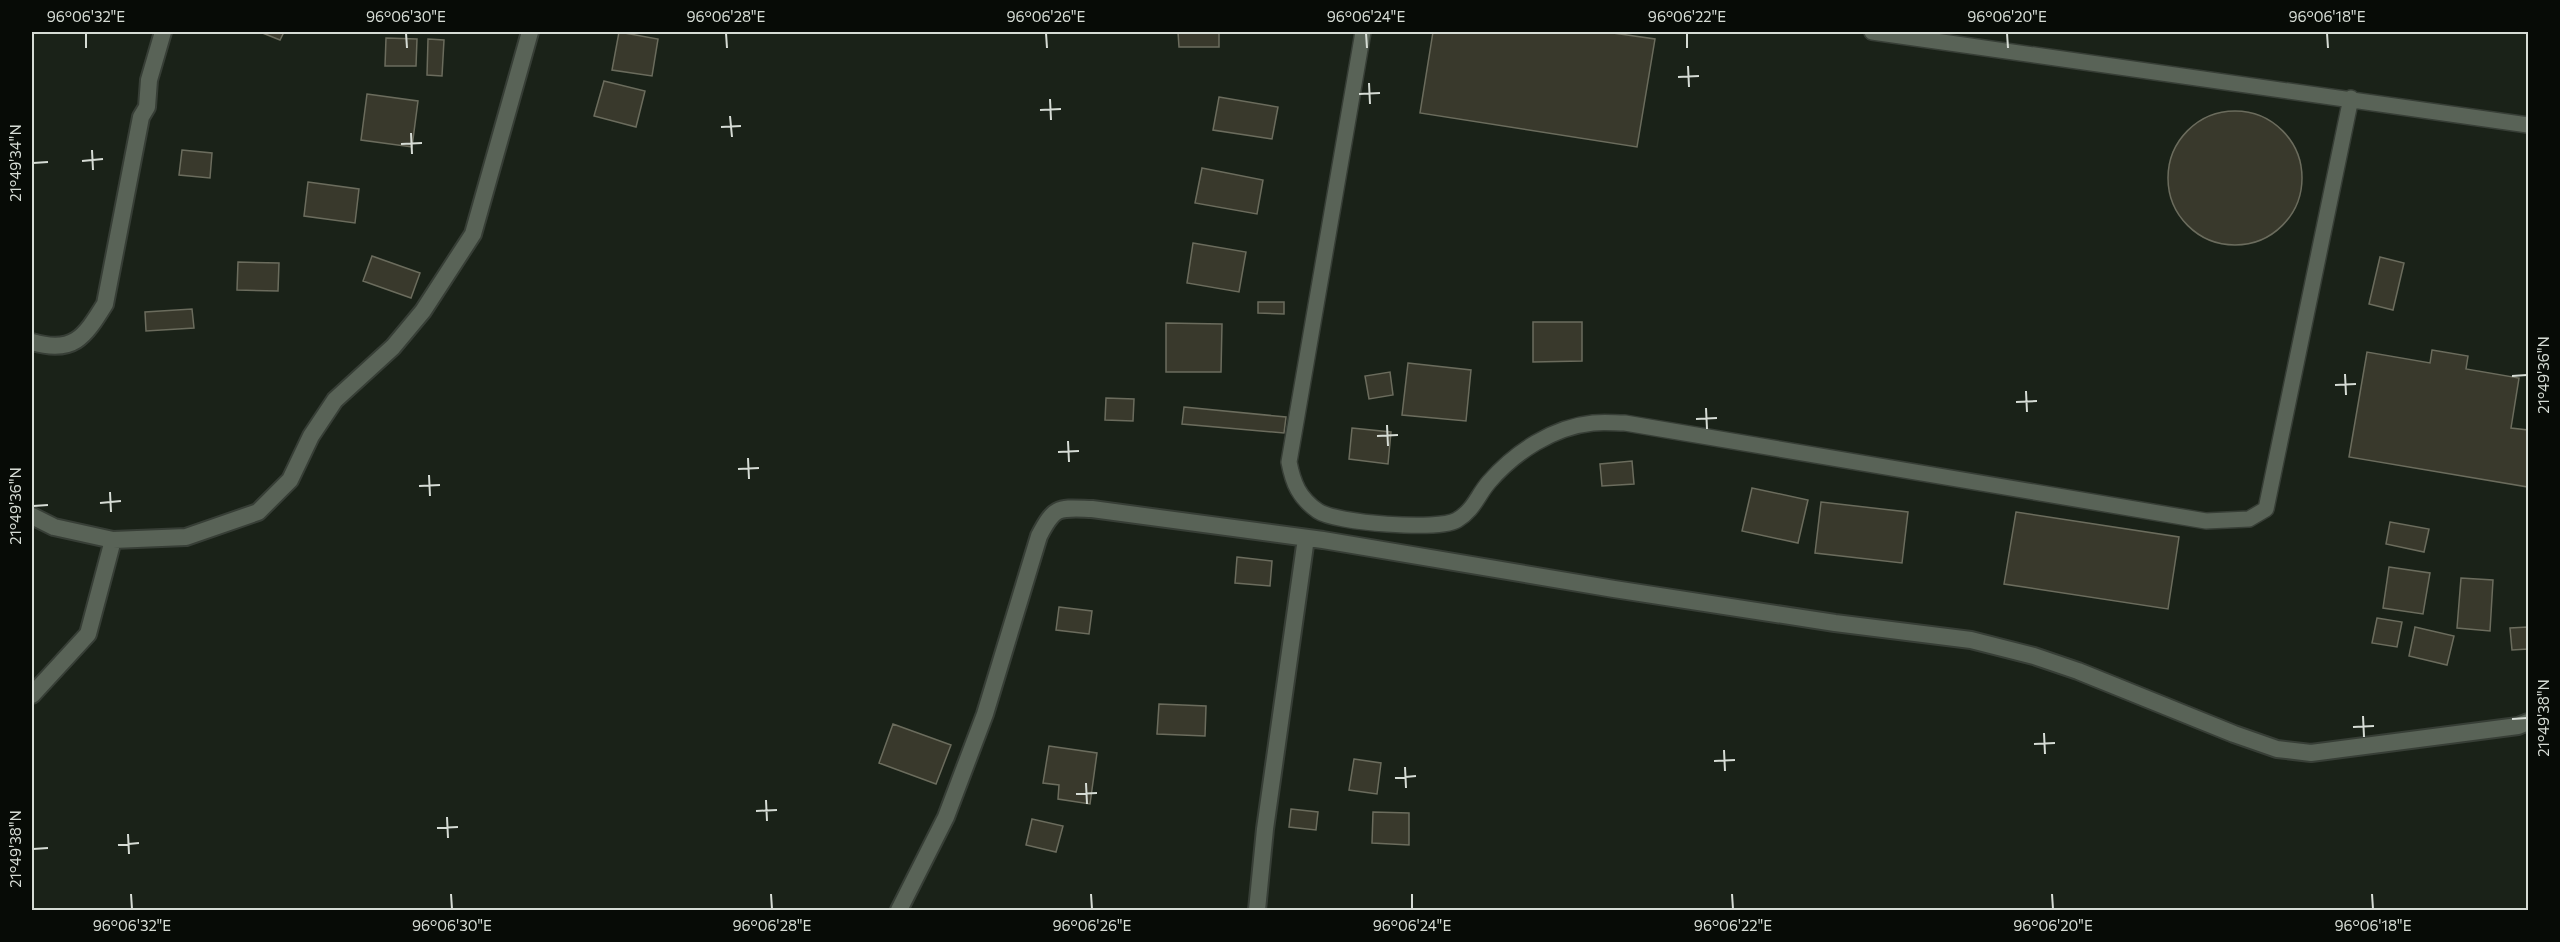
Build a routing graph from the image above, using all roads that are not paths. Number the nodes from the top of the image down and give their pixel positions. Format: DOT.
graph roads {
  1 [pos="163,32"];
  2 [pos="530,32"];
  3 [pos="1363,32"];
  4 [pos="1872,32"];
  5 [pos="2351,98"];
  6 [pos="2529,125"];
  7 [pos="32,342"];
  8 [pos="32,516"];
  9 [pos="1306,538"];
  10 [pos="113,540"];
  11 [pos="32,695"];
  12 [pos="2529,722"];
  13 [pos="899,910"];
  14 [pos="1257,910"];
  1 -- 7 [label="street"];
  2 -- 10 [label="street"];
  3 -- 5 [label="lane"];
  4 -- 5 [label="lane"];
  5 -- 6 [label="lane"];
  8 -- 10 [label="street"];
  9 -- 12 [label="street"];
  9 -- 13 [label="street"];
  9 -- 14 [label="street"];
  10 -- 11 [label="street"];
}
